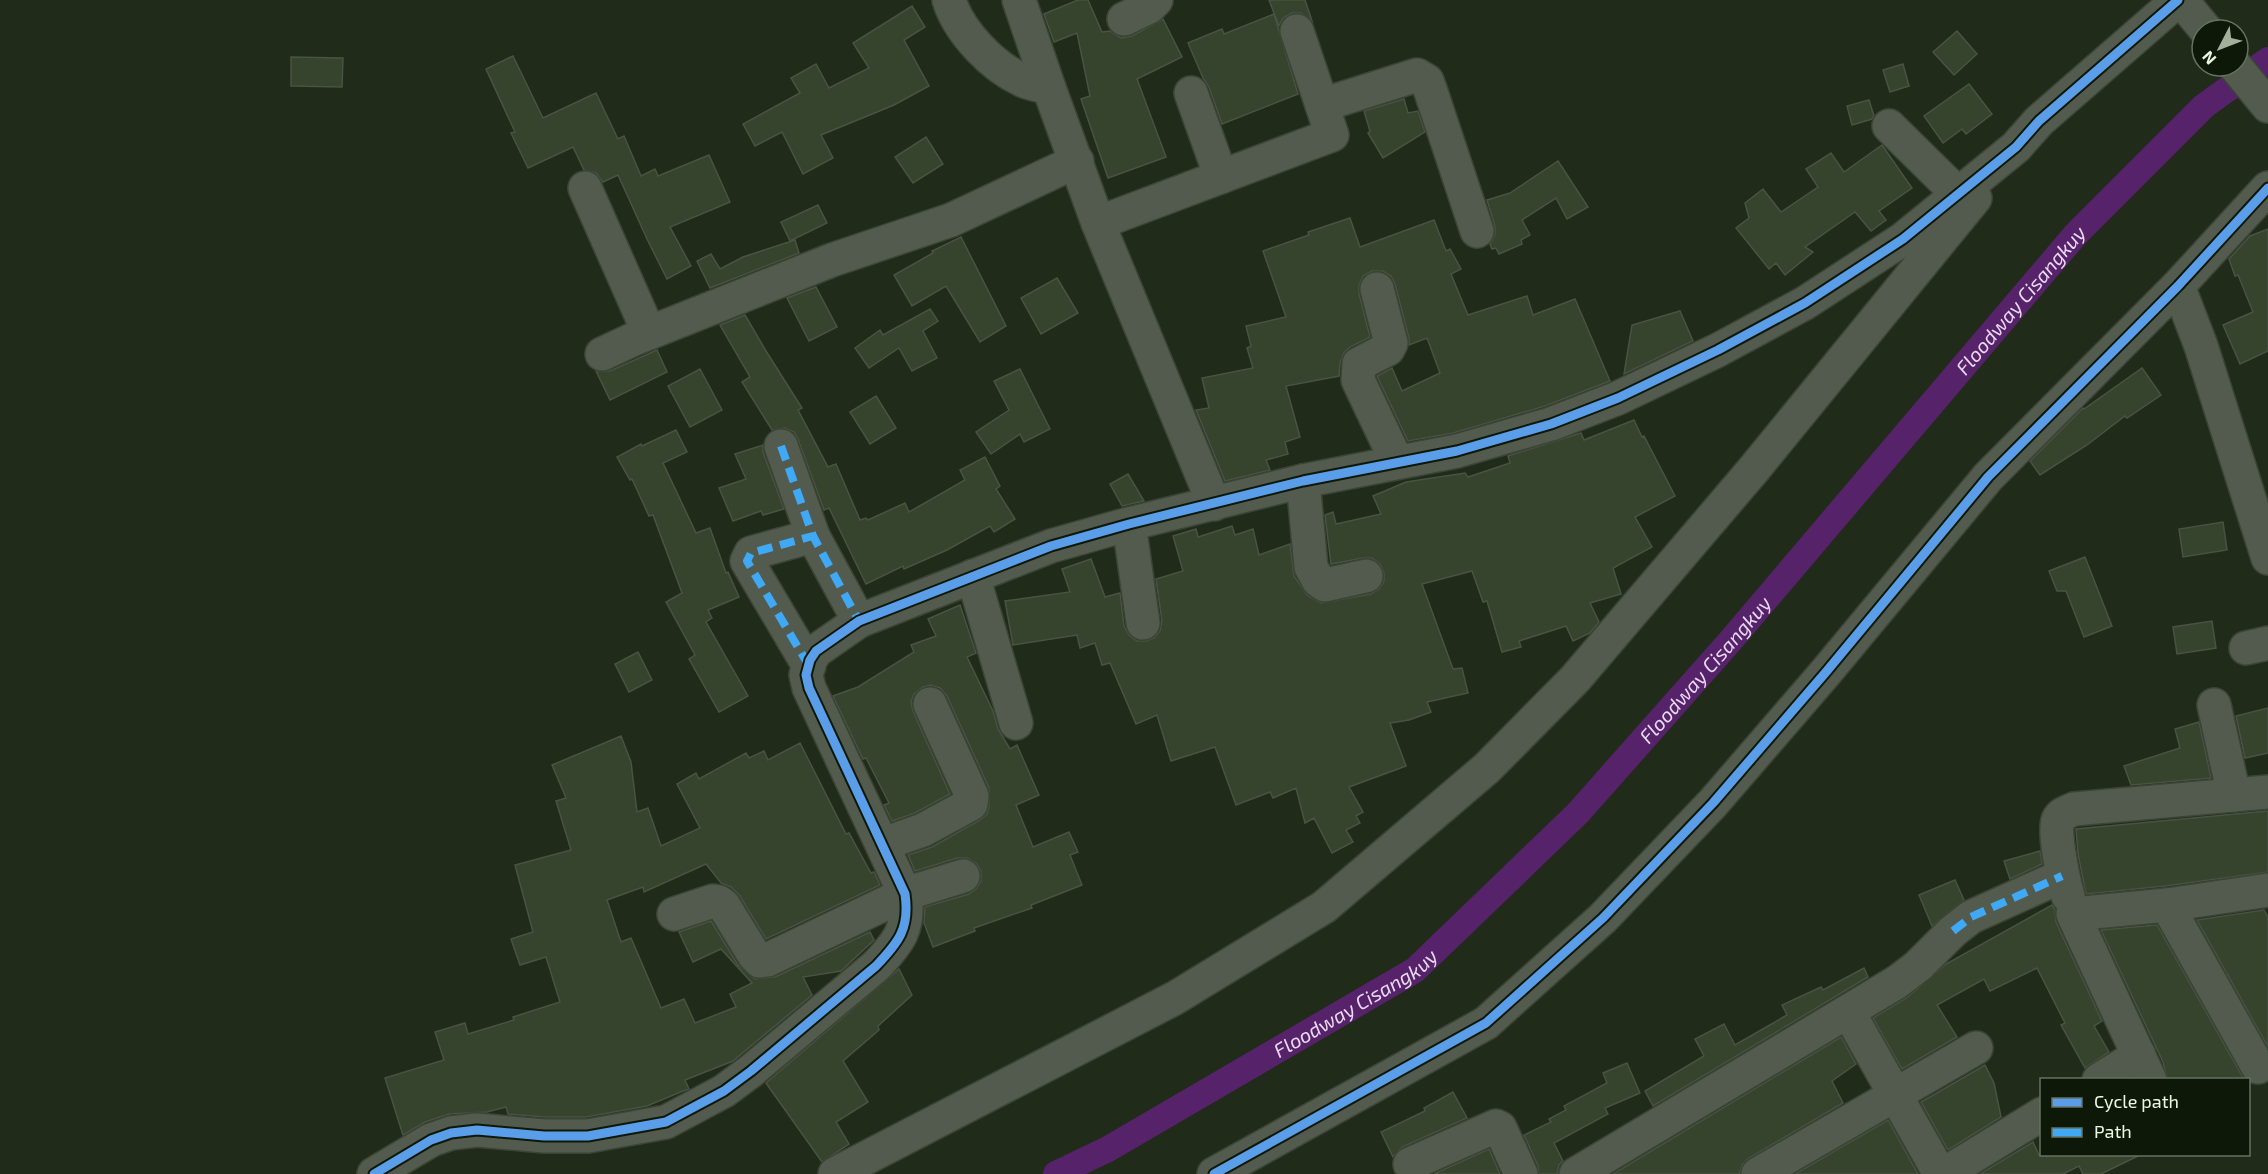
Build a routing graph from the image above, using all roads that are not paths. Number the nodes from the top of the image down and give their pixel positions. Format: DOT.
graph roads {
  1 [pos="949,0"];
  2 [pos="1019,0"];
  3 [pos="1156,0"];
  4 [pos="2188,9"];
  5 [pos="1124,19"];
  6 [pos="1297,31"];
  7 [pos="2245,78"];
  8 [pos="1049,87"];
  9 [pos="1191,93"];
  10 [pos="1322,105"];
  11 [pos="2268,106"];
  12 [pos="1888,126"];
  13 [pos="2016,147"];
  14 [pos="1077,161"];
  15 [pos="1221,177"];
  16 [pos="585,188"];
  17 [pos="2268,188"];
  18 [pos="1959,195"];
  19 [pos="1098,223"];
  20 [pos="1477,231"];
  21 [pos="2178,286"];
  22 [pos="1377,289"];
  23 [pos="649,333"];
  24 [pos="602,354"];
  25 [pos="781,446"];
  26 [pos="1397,462"];
  27 [pos="1303,481"];
  28 [pos="1215,504"];
  29 [pos="1130,524"];
  30 [pos="813,536"];
  31 [pos="2268,558"];
  32 [pos="973,576"];
  33 [pos="1366,576"];
  34 [pos="859,621"];
  35 [pos="1143,623"];
  36 [pos="809,666"];
  37 [pos="930,704"];
  38 [pos="2214,705"];
  39 [pos="1016,723"];
  40 [pos="2268,792"];
  41 [pos="2234,795"];
  42 [pos="883,844"];
  43 [pos="963,876"];
  44 [pos="2062,876"];
  45 [pos="2267,893"];
  46 [pos="904,894"];
  47 [pos="2167,905"];
  48 [pos="674,914"];
  49 [pos="2073,914"];
  50 [pos="1849,1013"];
  51 [pos="1976,1048"];
  52 [pos="2144,1067"];
  53 [pos="2258,1067"];
  54 [pos="2106,1078"];
  55 [pos="1896,1095"];
  56 [pos="2040,1115"];
  57 [pos="1410,1164"];
  58 [pos="374,1174"];
  59 [pos="835,1174"];
  60 [pos="1214,1174"];
  61 [pos="1521,1174"];
  62 [pos="1576,1174"];
  63 [pos="1758,1174"];
  64 [pos="1942,1174"];
  1 -- 8 [label="street"];
  2 -- 8 [label="street"];
  3 -- 5 [label="street"];
  4 -- 13 [label="street"];
  6 -- 10 [label="street"];
  7 -- 11 [label="street"];
  8 -- 14 [label="street"];
  9 -- 15 [label="street"];
  10 -- 15 [label="street"];
  10 -- 20 [label="street"];
  12 -- 18 [label="street"];
  13 -- 18 [label="street"];
  13 -- 59 [label="street"];
  14 -- 19 [label="street"];
  14 -- 23 [label="street"];
  15 -- 19 [label="street"];
  16 -- 23 [label="street"];
  17 -- 21 [label="street"];
  18 -- 26 [label="street"];
  19 -- 28 [label="street"];
  21 -- 31 [label="street"];
  21 -- 60 [label="street"];
  22 -- 26 [label="street"];
  23 -- 24 [label="street"];
  25 -- 30 [label="street"];
  26 -- 27 [label="street"];
  27 -- 28 [label="street"];
  27 -- 33 [label="street"];
  28 -- 29 [label="street"];
  29 -- 32 [label="street"];
  29 -- 35 [label="street"];
  30 -- 34 [label="street"];
  30 -- 36 [label="street"];
  32 -- 34 [label="street"];
  32 -- 39 [label="street"];
  34 -- 36 [label="street"];
  36 -- 42 [label="street"];
  37 -- 42 [label="street"];
  38 -- 41 [label="street"];
  40 -- 41 [label="street"];
  41 -- 44 [label="street"];
  42 -- 46 [label="street"];
  43 -- 46 [label="street"];
  44 -- 49 [label="street"];
  44 -- 50 [label="street"];
  45 -- 47 [label="street"];
  46 -- 48 [label="street"];
  46 -- 58 [label="street"];
  47 -- 49 [label="street"];
  47 -- 53 [label="street"];
  49 -- 52 [label="street"];
  50 -- 55 [label="street"];
  50 -- 62 [label="street"];
  51 -- 55 [label="street"];
  52 -- 54 [label="street"];
  55 -- 63 [label="street"];
  55 -- 64 [label="street"];
  56 -- 64 [label="street"];
  57 -- 61 [label="street"];
}
